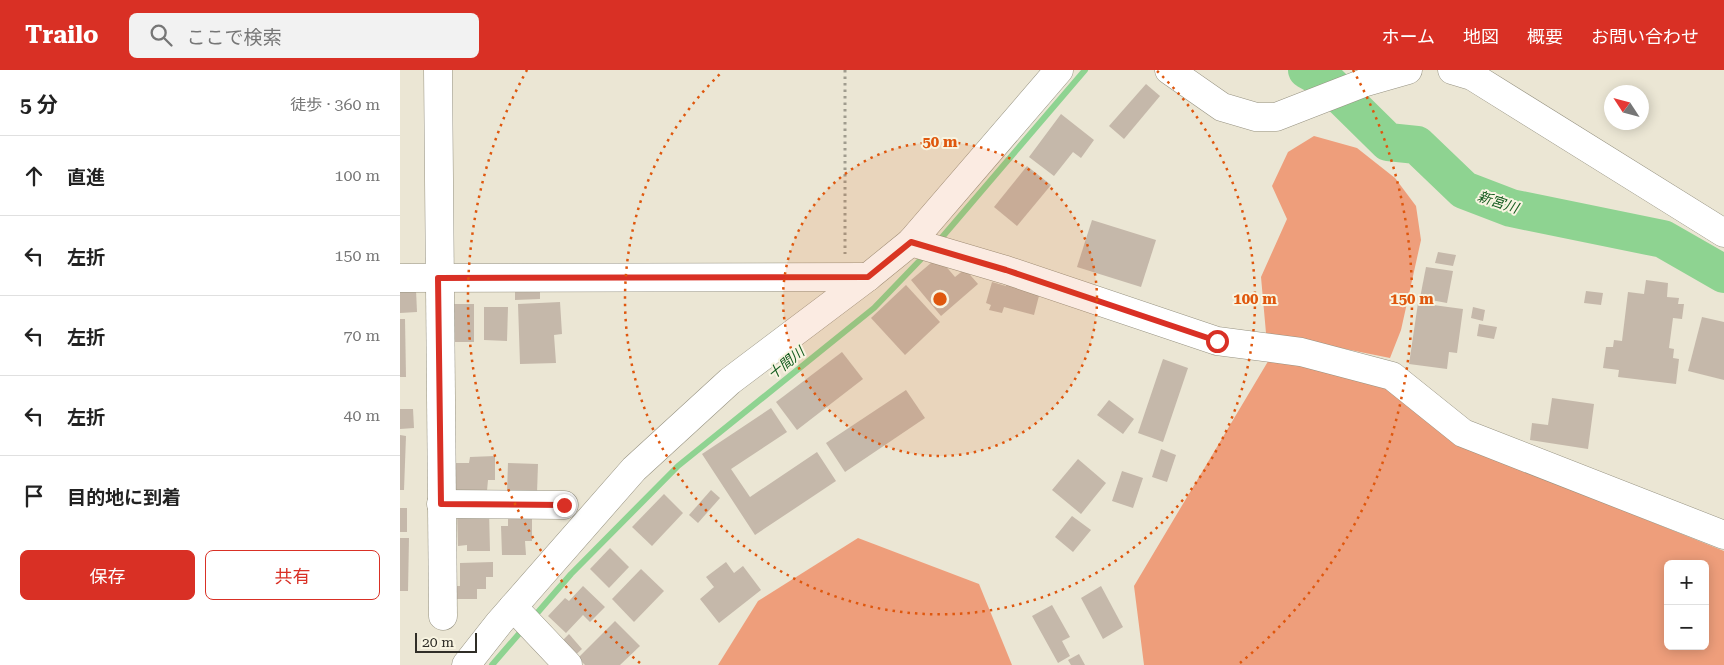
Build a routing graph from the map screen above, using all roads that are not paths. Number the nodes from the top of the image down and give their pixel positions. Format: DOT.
graph roads {
  1 [pos="438,70"];
  2 [pos="1058,70"];
  3 [pos="1169,70"];
  4 [pos="1408,70"];
  5 [pos="1452,70"];
  6 [pos="1724,233"];
  7 [pos="911,242"];
  8 [pos="856,277"];
  9 [pos="400,278"];
  10 [pos="438,278"];
  11 [pos="441,504"];
  12 [pos="564,505"];
  13 [pos="1724,535"];
  14 [pos="513,607"];
  15 [pos="443,616"];
  16 [pos="466,665"];
  17 [pos="568,665"];
  1 -- 10 [label="street"];
  2 -- 7 [label="street"];
  3 -- 4 [label="street"];
  5 -- 6 [label="street"];
  7 -- 8 [label="street"];
  7 -- 13 [label="street"];
  8 -- 10 [label="street"];
  8 -- 14 [label="street"];
  9 -- 10 [label="street"];
  10 -- 11 [label="street"];
  11 -- 12 [label="street"];
  11 -- 15 [label="street"];
  14 -- 16 [label="street"];
  14 -- 17 [label="street"];
}
